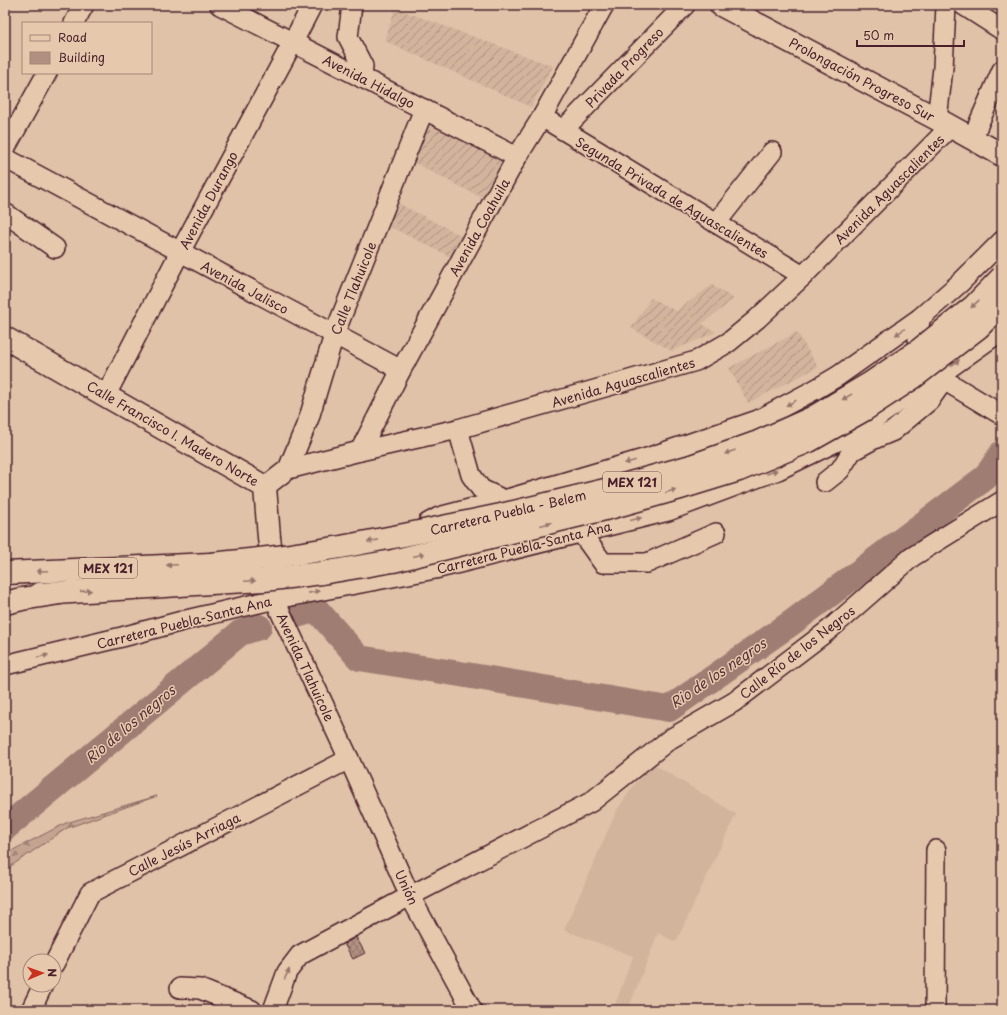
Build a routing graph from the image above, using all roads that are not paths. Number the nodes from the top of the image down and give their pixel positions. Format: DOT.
graph roads {
  1 [pos="84,5"];
  2 [pos="220,5"];
  3 [pos="312,5"];
  4 [pos="352,5"];
  5 [pos="604,5"];
  6 [pos="685,5"];
  7 [pos="721,5"];
  8 [pos="946,5"];
  9 [pos="963,5"];
  10 [pos="75,22"];
  11 [pos="1002,30"];
  12 [pos="293,42"];
  13 [pos="1002,70"];
  14 [pos="46,74"];
  15 [pos="362,78"];
  16 [pos="424,109"];
  17 [pos="542,117"];
  18 [pos="943,123"];
  19 [pos="563,130"];
  20 [pos="972,139"];
  21 [pos="5,149"];
  22 [pos="772,152"];
  23 [pos="1002,155"];
  24 [pos="517,157"];
  25 [pos="5,158"];
  26 [pos="5,214"];
  27 [pos="716,223"];
  28 [pos="1002,241"];
  29 [pos="55,248"];
  30 [pos="180,252"];
  31 [pos="803,276"];
  32 [pos="1002,277"];
  33 [pos="1002,303"];
  34 [pos="920,318"];
  35 [pos="1002,327"];
  36 [pos="334,335"];
  37 [pos="5,338"];
  38 [pos="401,370"];
  39 [pos="838,376"];
  40 [pos="941,378"];
  41 [pos="106,395"];
  42 [pos="1002,415"];
  43 [pos="871,428"];
  44 [pos="458,429"];
  45 [pos="360,452"];
  46 [pos="288,469"];
  47 [pos="825,482"];
  48 [pos="266,487"];
  49 [pos="504,500"];
  50 [pos="1002,502"];
  51 [pos="582,532"];
  52 [pos="716,533"];
  53 [pos="404,535"];
  54 [pos="272,572"];
  55 [pos="5,573"];
  56 [pos="211,573"];
  57 [pos="60,593"];
  58 [pos="5,597"];
  59 [pos="276,599"];
  60 [pos="5,603"];
  61 [pos="5,665"];
  62 [pos="349,759"];
  63 [pos="936,850"];
  64 [pos="410,896"];
  65 [pos="60,953"];
  66 [pos="180,988"];
  67 [pos="39,993"];
  68 [pos="31,1010"];
  69 [pos="252,1010"];
  70 [pos="273,1010"];
  71 [pos="472,1010"];
  72 [pos="935,1010"];
  1 -- 10 [label="street"];
  2 -- 12 [label="street, Avenida Hidalgo"];
  3 -- 12 [label="street, Avenida Durango"];
  4 -- 15 [label="street"];
  5 -- 17 [label="street, Avenida Coahuila"];
  6 -- 19 [label="street, Privada Progreso"];
  7 -- 18 [label="main road, Prolongación Progreso Sur"];
  8 -- 18 [label="street"];
  9 -- 11 [label="street"];
  12 -- 15 [label="street, Avenida Hidalgo"];
  12 -- 30 [label="street, Avenida Durango"];
  13 -- 20 [label="street"];
  14 -- 21 [label="street"];
  15 -- 16 [label="street, Avenida Hidalgo"];
  16 -- 24 [label="street, Avenida Hidalgo"];
  16 -- 36 [label="street, Calle Tlahuicole"];
  17 -- 19 [label="street, Segunda Privada de Aguascalientes"];
  17 -- 24 [label="street, Avenida Coahuila"];
  18 -- 20 [label="main road, Prolongación Progreso Sur"];
  18 -- 31 [label="street, Avenida Aguascalientes"];
  19 -- 27 [label="street, Segunda Privada de Aguascalientes"];
  20 -- 23 [label="main road, Prolongación Progreso Sur"];
  22 -- 27 [label="street"];
  24 -- 38 [label="street, Avenida Coahuila"];
  25 -- 30 [label="street, Avenida Jalisco"];
  26 -- 29 [label="street"];
  27 -- 31 [label="street, Segunda Privada de Aguascalientes"];
  28 -- 34 [label="street, Carretera Puebla - Belem"];
  30 -- 36 [label="street, Avenida Jalisco"];
  30 -- 41 [label="street, Avenida Durango"];
  31 -- 44 [label="street, Avenida Aguascalientes"];
  32 -- 53 [label="main road, Carretera Puebla - Belem / MEX 121, one-way, bridge"];
  56 -- 33 [label="main road, Carretera Puebla - Belem / MEX 121, one-way, bridge"];
  34 -- 39 [label="street, Carretera Puebla - Belem, one-way"];
  34 -- 40 [label="street"];
  40 -- 35 [label="street, Carretera Puebla-Santa Ana, one-way"];
  36 -- 38 [label="street, Avenida Jalisco"];
  36 -- 46 [label="street, Calle Tlahuicole"];
  37 -- 41 [label="main road, Calle Francisco I. Madero Norte"];
  38 -- 45 [label="street, Avenida Coahuila"];
  39 -- 43 [label="street"];
  39 -- 49 [label="street, Carretera Puebla - Belem, one-way"];
  40 -- 42 [label="street"];
  40 -- 43 [label="street, Carretera Puebla-Santa Ana"];
  41 -- 48 [label="main road, Calle Francisco I. Madero Norte"];
  43 -- 47 [label="street"];
  51 -- 43 [label="street, Carretera Puebla-Santa Ana, one-way"];
  44 -- 45 [label="street, Avenida Aguascalientes"];
  44 -- 49 [label="street"];
  45 -- 46 [label="street, Avenida Aguascalientes"];
  46 -- 48 [label="street, Avenida Aguascalientes"];
  48 -- 54 [label="main road, Calle Francisco I. Madero Norte"];
  49 -- 53 [label="street, Carretera Puebla - Belem"];
  50 -- 64 [label="street, Calle Río de los Negros"];
  51 -- 52 [label="street"];
  59 -- 51 [label="street, Carretera Puebla-Santa Ana, one-way"];
  53 -- 56 [label="main road, Carretera Puebla - Belem / MEX 121, one-way, bridge"];
  54 -- 59 [label="main road, Avenida Tlahuicole"];
  56 -- 55 [label="main road, Carretera Puebla - Belem / MEX 121, one-way"];
  57 -- 56 [label="main road, Carretera Puebla - Belem / MEX 121, one-way"];
  57 -- 58 [label="main road, Carretera Puebla - Belem / MEX 121"];
  57 -- 60 [label="main road"];
  61 -- 59 [label="street, Carretera Puebla-Santa Ana, one-way"];
  59 -- 62 [label="street, Avenida Tlahuicole"];
  62 -- 64 [label="street, Unión"];
  62 -- 65 [label="street, Calle Jesús Arriaga"];
  63 -- 72 [label="street"];
  70 -- 64 [label="street, Calle Río de los Negros, one-way"];
  64 -- 71 [label="street, Unión"];
  66 -- 69 [label="street"];
  67 -- 68 [label="street"];
}
